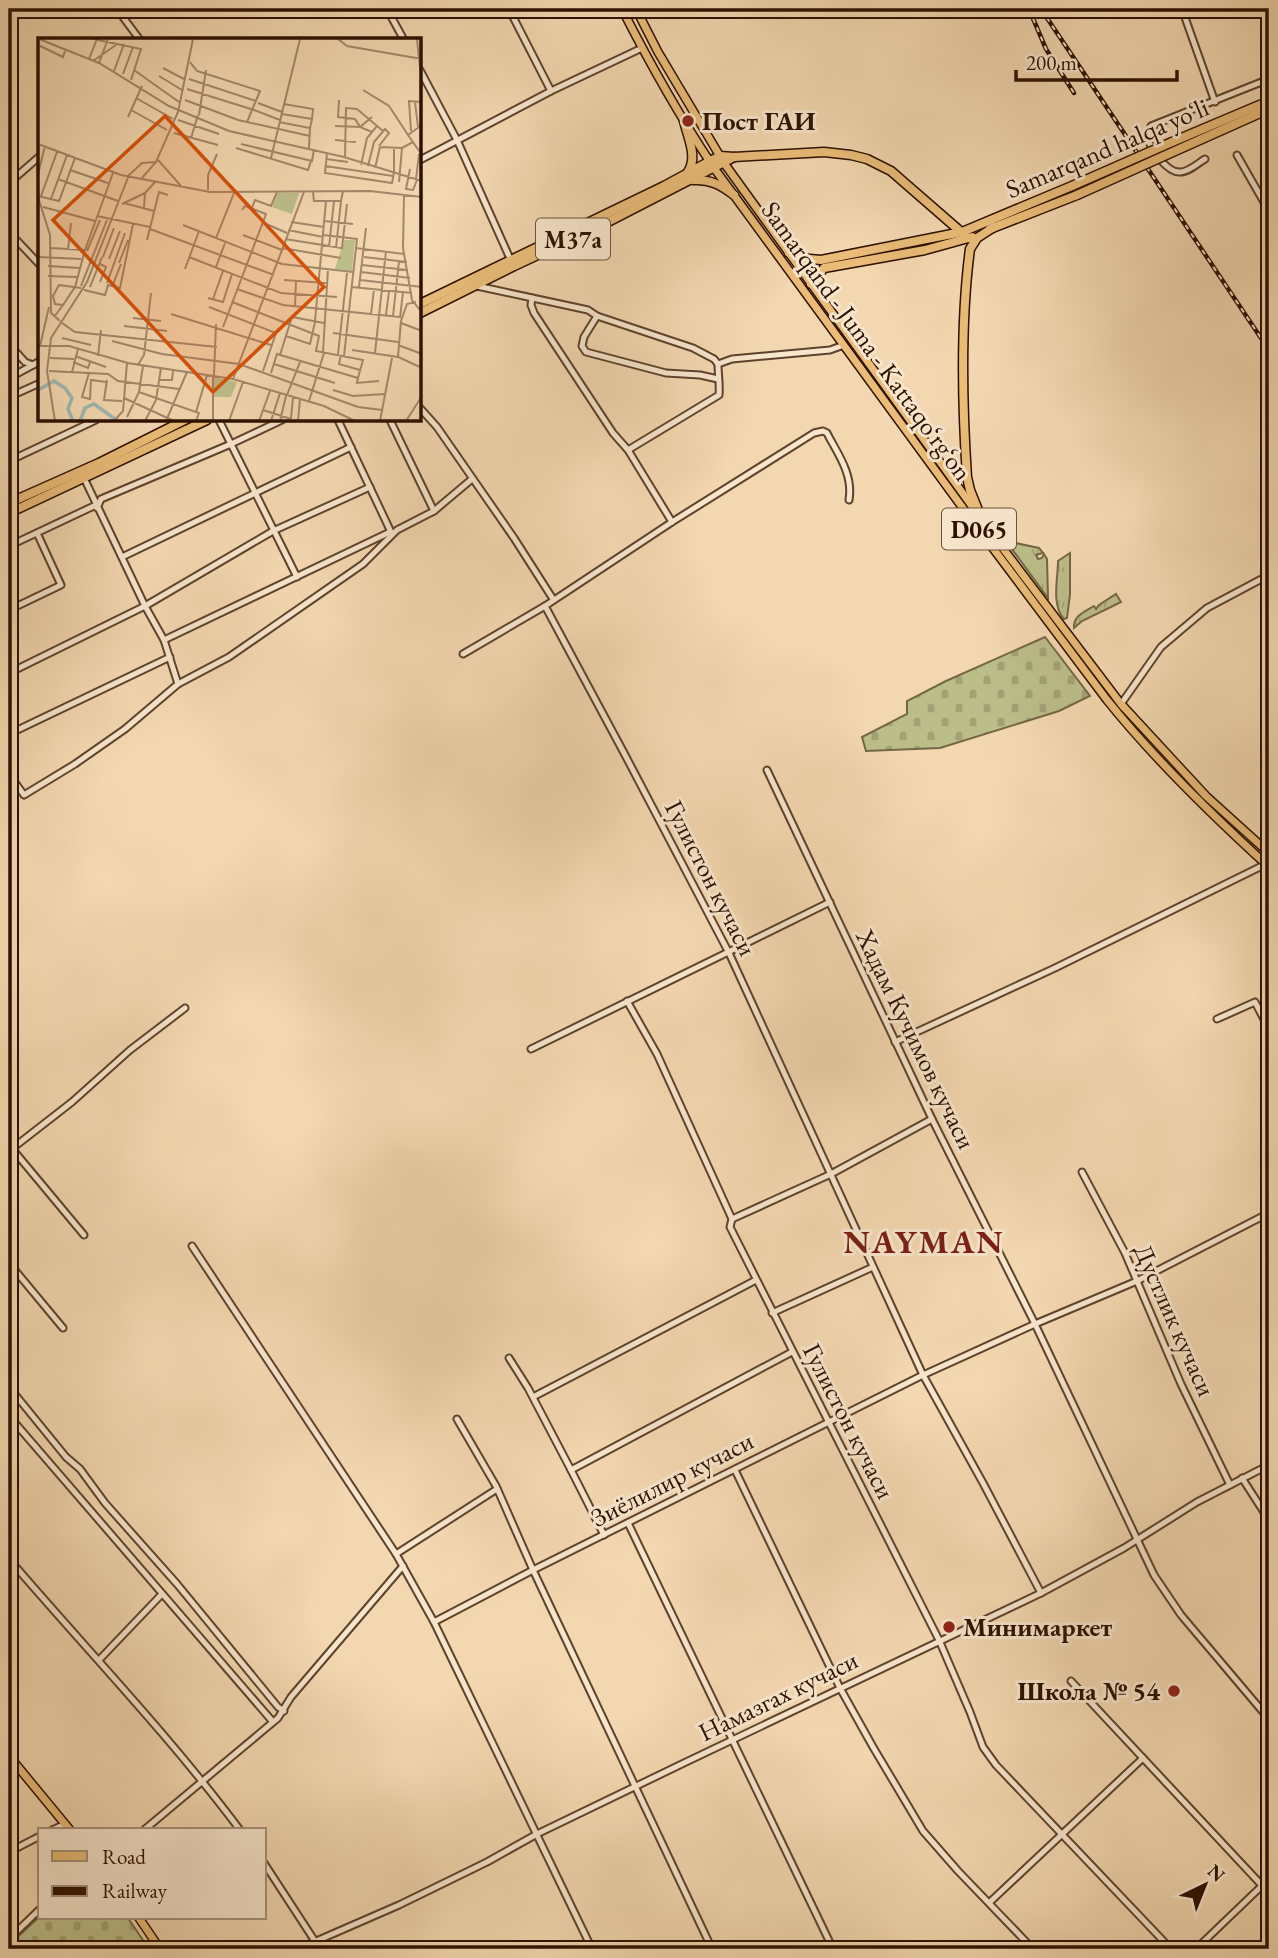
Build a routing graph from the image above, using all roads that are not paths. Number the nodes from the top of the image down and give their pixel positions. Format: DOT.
graph roads {
  1 [pos="117,9"];
  2 [pos="387,9"];
  3 [pos="509,9"];
  4 [pos="622,9"];
  5 [pos="636,9"];
  6 [pos="1182,9"];
  7 [pos="139,38"];
  8 [pos="403,38"];
  9 [pos="642,48"];
  10 [pos="422,74"];
  11 [pos="1269,79"];
  12 [pos="551,91"];
  13 [pos="1269,101"];
  14 [pos="1215,102"];
  15 [pos="1269,109"];
  16 [pos="684,121"];
  17 [pos="457,139"];
  18 [pos="1237,155"];
  19 [pos="38,158"];
  20 [pos="422,159"];
  21 [pos="722,159"];
  22 [pos="1205,159"];
  23 [pos="712,164"];
  24 [pos="688,177"];
  25 [pos="9,183"];
  26 [pos="1075,190"];
  27 [pos="734,195"];
  28 [pos="1269,211"];
  29 [pos="946,218"];
  30 [pos="975,227"];
  31 [pos="994,228"];
  32 [pos="9,232"];
  33 [pos="965,235"];
  34 [pos="789,253"];
  35 [pos="38,263"];
  36 [pos="512,263"];
  37 [pos="811,284"];
  38 [pos="473,285"];
  39 [pos="532,298"];
  40 [pos="422,303"];
  41 [pos="422,312"];
  42 [pos="597,316"];
  43 [pos="9,344"];
  44 [pos="844,345"];
  45 [pos="38,362"];
  46 [pos="718,363"];
  47 [pos="33,365"];
  48 [pos="9,378"];
  49 [pos="718,379"];
  50 [pos="38,384"];
  51 [pos="9,397"];
  52 [pos="422,410"];
  53 [pos="92,422"];
  54 [pos="182,422"];
  55 [pos="203,422"];
  56 [pos="220,422"];
  57 [pos="278,422"];
  58 [pos="339,422"];
  59 [pos="391,422"];
  60 [pos="231,444"];
  61 [pos="351,447"];
  62 [pos="628,450"];
  63 [pos="9,461"];
  64 [pos="85,478"];
  65 [pos="472,479"];
  66 [pos="370,486"];
  67 [pos="256,492"];
  68 [pos="849,500"];
  69 [pos="9,503"];
  70 [pos="97,506"];
  71 [pos="434,511"];
  72 [pos="9,513"];
  73 [pos="982,520"];
  74 [pos="672,522"];
  75 [pos="397,530"];
  76 [pos="273,531"];
  77 [pos="390,532"];
  78 [pos="37,533"];
  79 [pos="9,546"];
  80 [pos="122,557"];
  81 [pos="1269,575"];
  82 [pos="297,577"];
  83 [pos="553,599"];
  84 [pos="145,606"];
  85 [pos="545,606"];
  86 [pos="9,610"];
  87 [pos="164,639"];
  88 [pos="463,654"];
  89 [pos="170,657"];
  90 [pos="9,673"];
  91 [pos="178,684"];
  92 [pos="1121,704"];
  93 [pos="9,734"];
  94 [pos="767,770"];
  95 [pos="9,774"];
  96 [pos="1269,853"];
  97 [pos="1268,866"];
  98 [pos="830,902"];
  99 [pos="729,953"];
  100 [pos="627,1002"];
  101 [pos="186,1008"];
  102 [pos="1217,1019"];
  103 [pos="1269,1029"];
  104 [pos="895,1042"];
  105 [pos="531,1049"];
  106 [pos="932,1119"];
  107 [pos="10,1148"];
  108 [pos="1082,1172"];
  109 [pos="831,1174"];
  110 [pos="1269,1213"];
  111 [pos="732,1219"];
  112 [pos="84,1235"];
  113 [pos="192,1246"];
  114 [pos="9,1263"];
  115 [pos="873,1267"];
  116 [pos="755,1280"];
  117 [pos="1137,1281"];
  118 [pos="772,1313"];
  119 [pos="1035,1324"];
  120 [pos="63,1328"];
  121 [pos="792,1352"];
  122 [pos="509,1358"];
  123 [pos="923,1375"];
  124 [pos="9,1387"];
  125 [pos="533,1397"];
  126 [pos="10,1419"];
  127 [pos="457,1419"];
  128 [pos="828,1422"];
  129 [pos="1269,1465"];
  130 [pos="571,1470"];
  131 [pos="735,1470"];
  132 [pos="1242,1478"];
  133 [pos="1230,1485"];
  134 [pos="497,1489"];
  135 [pos="1269,1520"];
  136 [pos="628,1524"];
  137 [pos="604,1535"];
  138 [pos="1137,1540"];
  139 [pos="396,1554"];
  140 [pos="9,1559"];
  141 [pos="403,1566"];
  142 [pos="533,1570"];
  143 [pos="1041,1593"];
  144 [pos="162,1594"];
  145 [pos="434,1622"];
  146 [pos="939,1640"];
  147 [pos="99,1660"];
  148 [pos="1071,1681"];
  149 [pos="840,1688"];
  150 [pos="284,1711"];
  151 [pos="1269,1719"];
  152 [pos="273,1722"];
  153 [pos="731,1740"];
  154 [pos="9,1756"];
  155 [pos="1143,1758"];
  156 [pos="203,1782"];
  157 [pos="635,1787"];
  158 [pos="67,1827"];
  159 [pos="146,1828"];
  160 [pos="238,1828"];
  161 [pos="1061,1833"];
  162 [pos="537,1834"];
  163 [pos="38,1837"];
  164 [pos="9,1852"];
  165 [pos="266,1866"];
  166 [pos="1269,1879"];
  167 [pos="1263,1886"];
  168 [pos="1269,1893"];
  169 [pos="990,1902"];
  170 [pos="38,1911"];
  171 [pos="140,1920"];
  172 [pos="9,1939"];
  173 [pos="315,1941"];
  174 [pos="160,1949"];
  175 [pos="298,1949"];
  176 [pos="320,1949"];
  177 [pos="592,1949"];
  178 [pos="712,1949"];
  179 [pos="833,1949"];
  180 [pos="1033,1949"];
  181 [pos="1171,1949"];
  182 [pos="1196,1949"];
  1 -- 7 [label="street"];
  2 -- 8 [label="street"];
  3 -- 12 [label="street"];
  4 -- 9 [label="main road, Samarqand - Juma - Kattaqo‘rg‘on / D065"];
  5 -- 21 [label="main road, Samarqand - Juma - Kattaqo‘rg‘on / D065"];
  6 -- 14 [label="street"];
  9 -- 12 [label="street"];
  9 -- 16 [label="main road, Samarqand - Juma - Kattaqo‘rg‘on / D065"];
  10 -- 17 [label="street"];
  11 -- 14 [label="street"];
  12 -- 17 [label="street"];
  13 -- 26 [label="highway, Samarqand halqa yoʻli, bridge"];
  14 -- 22 [label="street"];
  15 -- 26 [label="highway, Samarqand halqa yoʻli, bridge"];
  16 -- 23 [label="main road, Samarqand - Juma - Kattaqo‘rg‘on / D065"];
  16 -- 24 [label="highway"];
  17 -- 20 [label="street"];
  17 -- 36 [label="street"];
  18 -- 28 [label="street"];
  19 -- 25 [label="street"];
  21 -- 23 [label="highway, M37a"];
  21 -- 29 [label="highway"];
  21 -- 34 [label="main road, Samarqand - Juma - Kattaqo‘rg‘on / D065"];
  23 -- 24 [label="highway, M37a"];
  23 -- 27 [label="main road, Samarqand - Juma - Kattaqo‘rg‘on / D065"];
  24 -- 27 [label="highway"];
  24 -- 36 [label="highway, M37a"];
  26 -- 30 [label="highway, Samarqand halqa yoʻli"];
  26 -- 31 [label="highway, Samarqand halqa yoʻli"];
  27 -- 44 [label="main road, Samarqand - Juma - Kattaqo‘rg‘on / D065"];
  29 -- 30 [label="highway"];
  29 -- 33 [label="highway"];
  30 -- 33 [label="highway, Samarqand halqa yoʻli"];
  31 -- 33 [label="highway, Samarqand halqa yoʻli"];
  31 -- 73 [label="highway"];
  32 -- 35 [label="street"];
  33 -- 34 [label="highway, Samarqand halqa yoʻli"];
  33 -- 37 [label="highway, Samarqand halqa yoʻli"];
  34 -- 37 [label="main road, Samarqand - Juma - Kattaqo‘rg‘on / D065"];
  36 -- 38 [label="highway, M37a"];
  36 -- 40 [label="highway, M37a"];
  37 -- 73 [label="main road, Samarqand - Juma - Kattaqo‘rg‘on / D065"];
  38 -- 39 [label="street"];
  38 -- 41 [label="highway, M37a"];
  39 -- 42 [label="street"];
  39 -- 62 [label="street"];
  42 -- 46 [label="street"];
  42 -- 49 [label="street"];
  43 -- 47 [label="street"];
  44 -- 46 [label="street"];
  44 -- 97 [label="main road, Samarqand - Juma - Kattaqo‘rg‘on / D065"];
  45 -- 47 [label="street"];
  46 -- 49 [label="street"];
  47 -- 48 [label="street"];
  49 -- 62 [label="street"];
  50 -- 51 [label="street"];
  52 -- 65 [label="street"];
  53 -- 63 [label="street"];
  54 -- 69 [label="highway"];
  55 -- 64 [label="highway"];
  56 -- 60 [label="street"];
  57 -- 60 [label="street"];
  58 -- 61 [label="street"];
  59 -- 71 [label="street"];
  60 -- 67 [label="street"];
  60 -- 70 [label="street"];
  61 -- 66 [label="street"];
  61 -- 67 [label="street"];
  62 -- 74 [label="street"];
  64 -- 70 [label="street"];
  64 -- 72 [label="highway"];
  65 -- 71 [label="street"];
  65 -- 83 [label="street"];
  66 -- 76 [label="street"];
  66 -- 77 [label="street"];
  67 -- 76 [label="street"];
  67 -- 80 [label="street"];
  68 -- 74 [label="street"];
  70 -- 78 [label="street"];
  70 -- 80 [label="street"];
  71 -- 75 [label="street"];
  73 -- 92 [label="main road, Samarqand - Juma - Kattaqo‘rg‘on / D065"];
  74 -- 83 [label="street"];
  75 -- 77 [label="street"];
  75 -- 91 [label="street"];
  76 -- 82 [label="street"];
  76 -- 84 [label="street"];
  77 -- 82 [label="street"];
  78 -- 79 [label="street"];
  78 -- 86 [label="street"];
  80 -- 84 [label="street"];
  81 -- 92 [label="street"];
  82 -- 87 [label="street"];
  83 -- 85 [label="street"];
  84 -- 87 [label="street"];
  84 -- 90 [label="street"];
  85 -- 88 [label="street"];
  85 -- 99 [label="street, Гулистон кучаси"];
  87 -- 89 [label="street"];
  89 -- 91 [label="street"];
  89 -- 93 [label="street"];
  91 -- 95 [label="street"];
  92 -- 96 [label="main road, Samarqand - Juma - Kattaqo‘rg‘on / D065"];
  94 -- 98 [label="street, Хадам Кучимов кучаси"];
  97 -- 104 [label="street"];
  98 -- 99 [label="street"];
  98 -- 104 [label="street, Хадам Кучимов кучаси"];
  99 -- 100 [label="street"];
  99 -- 109 [label="street, Гулистон кучаси"];
  100 -- 105 [label="street"];
  100 -- 111 [label="street, Гулистон кучаси"];
  101 -- 107 [label="street"];
  102 -- 103 [label="street"];
  104 -- 106 [label="street, Хадам Кучимов кучаси"];
  106 -- 109 [label="street"];
  106 -- 119 [label="street, Хадам Кучимов кучаси"];
  107 -- 112 [label="street"];
  108 -- 117 [label="street, Дустлик кучаси"];
  109 -- 111 [label="street"];
  109 -- 115 [label="street, Гулистон кучаси"];
  110 -- 117 [label="street, Зиёлилир кучаси"];
  111 -- 116 [label="street, Гулистон кучаси"];
  113 -- 139 [label="street"];
  114 -- 120 [label="street"];
  115 -- 118 [label="street"];
  115 -- 123 [label="street, Гулистон кучаси"];
  116 -- 118 [label="street, Гулистон кучаси"];
  116 -- 125 [label="street"];
  117 -- 119 [label="street, Зиёлилир кучаси"];
  117 -- 133 [label="street, Дустлик кучаси"];
  118 -- 121 [label="street, Гулистон кучаси"];
  119 -- 123 [label="street, Зиёлилир кучаси"];
  119 -- 138 [label="street, Хадам Кучимов кучаси"];
  121 -- 128 [label="street, Гулистон кучаси"];
  121 -- 130 [label="street"];
  122 -- 125 [label="street"];
  123 -- 128 [label="street, Зиёлилир кучаси"];
  123 -- 143 [label="street, Гулистон кучаси"];
  124 -- 150 [label="street"];
  125 -- 130 [label="street"];
  126 -- 144 [label="street"];
  127 -- 134 [label="street"];
  128 -- 131 [label="street, Зиёлилир кучаси"];
  128 -- 146 [label="street, Гулистон кучаси"];
  129 -- 132 [label="street, Намазгах кучаси"];
  130 -- 137 [label="street"];
  131 -- 136 [label="street, Зиёлилир кучаси"];
  131 -- 149 [label="street"];
  132 -- 133 [label="street, Намазгах кучаси"];
  132 -- 135 [label="street"];
  133 -- 138 [label="street, Намазгах кучаси"];
  134 -- 139 [label="street"];
  134 -- 142 [label="street"];
  136 -- 137 [label="street, Зиёлилир кучаси"];
  136 -- 153 [label="street"];
  137 -- 142 [label="street, Зиёлилир кучаси"];
  138 -- 143 [label="street, Намазгах кучаси"];
  138 -- 151 [label="street, Хадам Кучимов кучаси"];
  139 -- 141 [label="street"];
  140 -- 147 [label="street"];
  141 -- 145 [label="street"];
  141 -- 150 [label="street"];
  142 -- 145 [label="street, Зиёлилир кучаси"];
  142 -- 157 [label="street"];
  143 -- 146 [label="street, Намазгах кучаси"];
  144 -- 147 [label="street"];
  144 -- 152 [label="street"];
  145 -- 162 [label="street"];
  146 -- 149 [label="street, Намазгах кучаси"];
  146 -- 161 [label="street, Гулистон кучаси"];
  147 -- 156 [label="street"];
  148 -- 155 [label="street"];
  149 -- 153 [label="street, Намазгах кучаси"];
  149 -- 169 [label="street"];
  150 -- 152 [label="street"];
  152 -- 156 [label="street"];
  153 -- 157 [label="street, Намазгах кучаси"];
  153 -- 179 [label="street"];
  154 -- 158 [label="main road"];
  155 -- 161 [label="street"];
  155 -- 167 [label="street"];
  156 -- 159 [label="street"];
  156 -- 160 [label="street"];
  157 -- 162 [label="street, Намазгах кучаси"];
  157 -- 178 [label="street"];
  161 -- 169 [label="street"];
  161 -- 181 [label="street, Гулистон кучаси"];
  162 -- 173 [label="street, Намазгах кучаси"];
  162 -- 177 [label="street"];
  163 -- 164 [label="street"];
  165 -- 173 [label="street"];
  166 -- 167 [label="street"];
  167 -- 168 [label="street"];
  167 -- 182 [label="street"];
  169 -- 180 [label="street"];
  170 -- 172 [label="street"];
  171 -- 174 [label="main road"];
  173 -- 175 [label="street, Намазгах кучаси"];
  173 -- 176 [label="street"];
}
